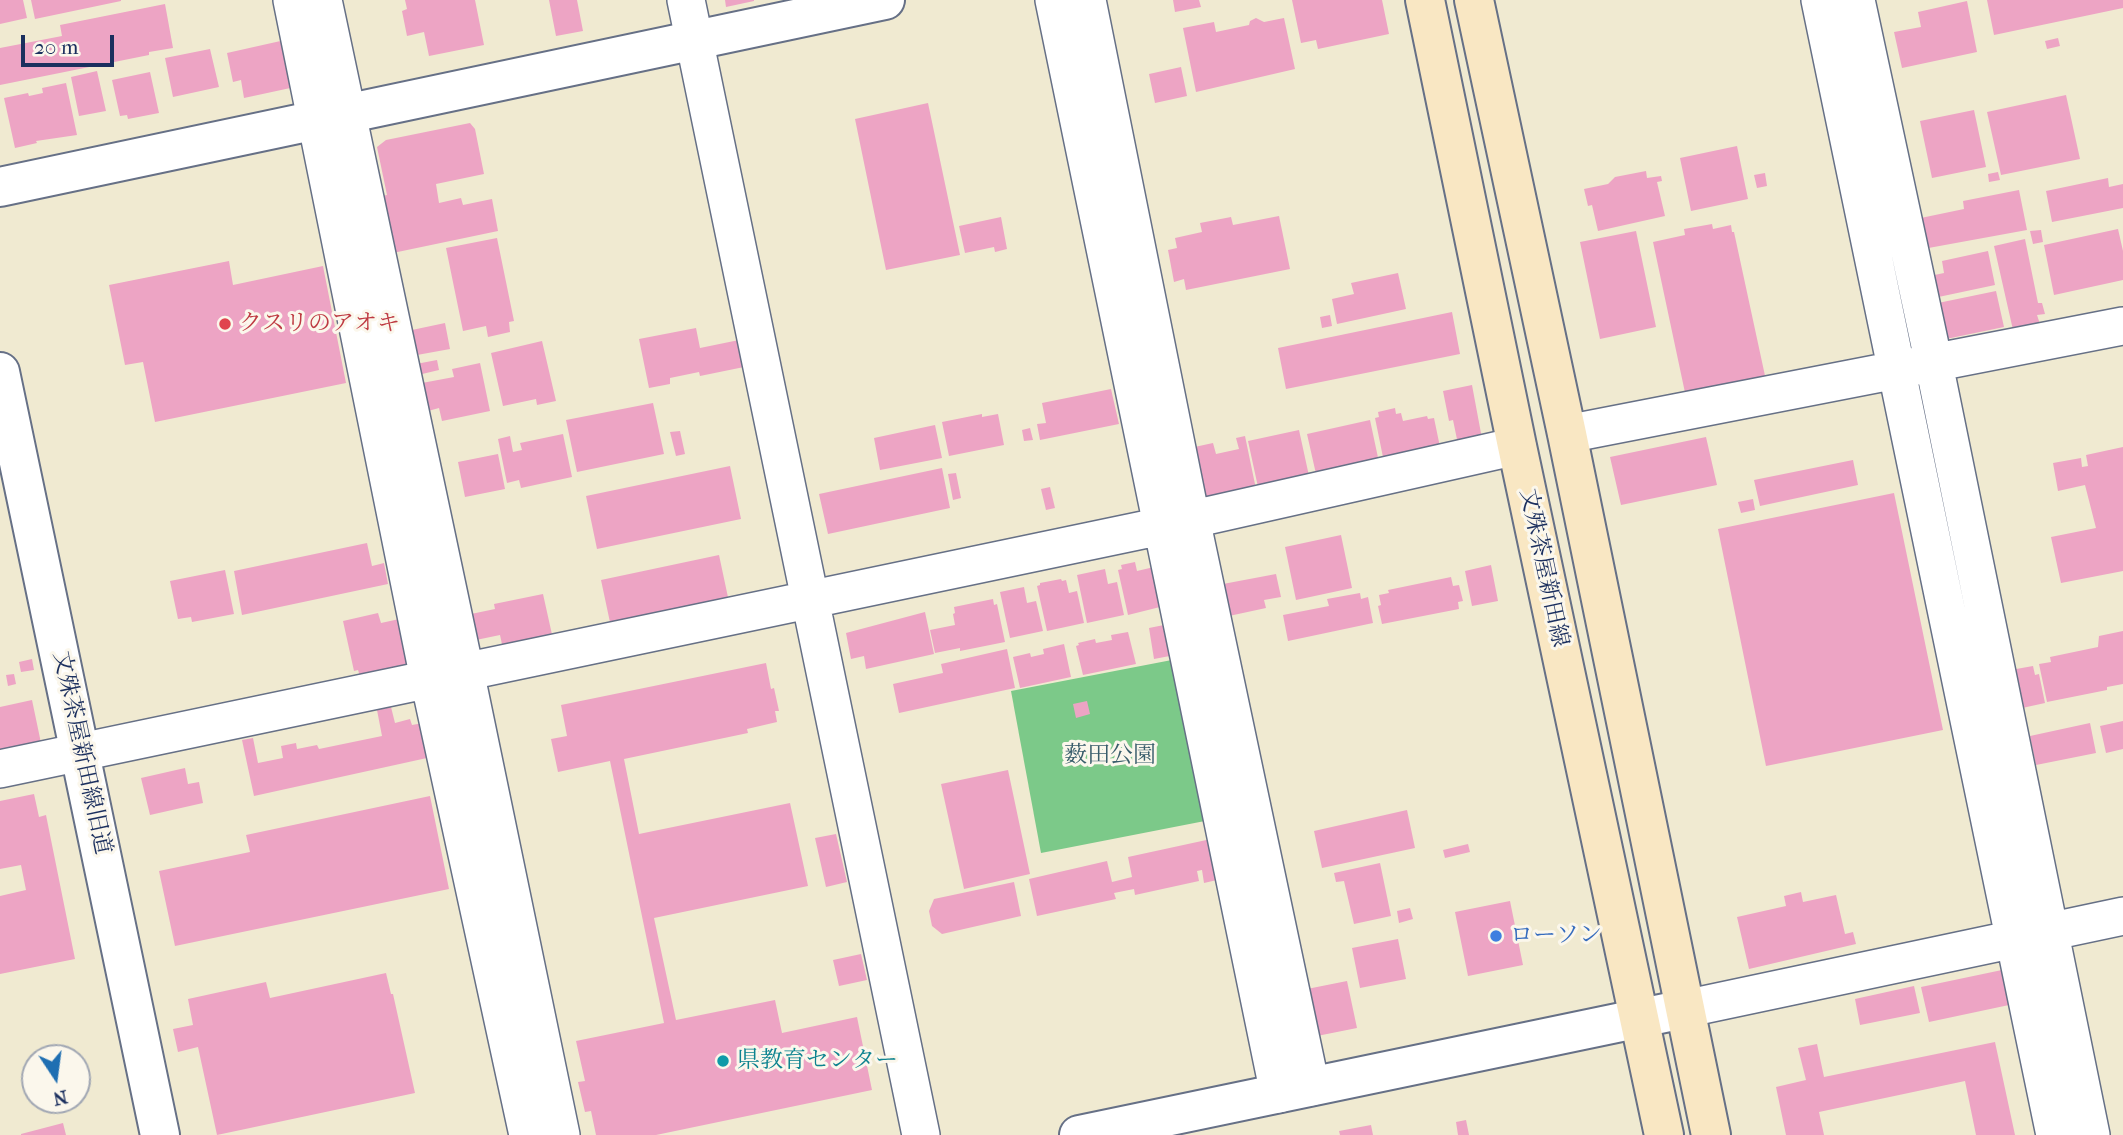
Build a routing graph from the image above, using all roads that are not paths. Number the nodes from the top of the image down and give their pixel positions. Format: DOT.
graph roads {
  1 [pos="292,0"];
  2 [pos="323,0"];
  3 [pos="686,0"];
  4 [pos="885,0"];
  5 [pos="1054,0"];
  6 [pos="1087,0"];
  7 [pos="1425,0"];
  8 [pos="1474,0"];
  9 [pos="1820,0"];
  10 [pos="1856,0"];
  11 [pos="695,40"];
  12 [pos="332,116"];
  13 [pos="0,187"];
  14 [pos="2123,326"];
  15 [pos="1934,364"];
  16 [pos="0,372"];
  17 [pos="1896,372"];
  18 [pos="1567,434"];
  19 [pos="1517,446"];
  20 [pos="1176,523"];
  21 [pos="810,600"];
  22 [pos="466,671"];
  23 [pos="429,679"];
  24 [pos="81,753"];
  25 [pos="0,769"];
  26 [pos="2123,916"];
  27 [pos="2032,935"];
  28 [pos="1684,1009"];
  29 [pos="1640,1019"];
  30 [pos="1295,1090"];
  31 [pos="160,1135"];
  32 [pos="527,1135"];
  33 [pos="561,1135"];
  34 [pos="921,1135"];
  35 [pos="1079,1135"];
  36 [pos="1664,1135"];
  37 [pos="1711,1135"];
  38 [pos="2055,1135"];
  39 [pos="2091,1135"];
  1 -- 12 [label="street"];
  2 -- 12 [label="street"];
  3 -- 11 [label="street"];
  4 -- 11 [label="street"];
  5 -- 20 [label="street"];
  6 -- 20 [label="street"];
  7 -- 19 [label="main road, 文殊茶屋新田線"];
  8 -- 18 [label="main road"];
  9 -- 17 [label="street"];
  10 -- 15 [label="street"];
  11 -- 12 [label="street"];
  11 -- 21 [label="street"];
  12 -- 13 [label="street"];
  12 -- 22 [label="street"];
  12 -- 23 [label="street"];
  14 -- 15 [label="street"];
  15 -- 17 [label="street"];
  15 -- 27 [label="street"];
  16 -- 24 [label="street, 文殊茶屋新田線旧道"];
  17 -- 18 [label="street"];
  17 -- 27 [label="street"];
  18 -- 28 [label="main road"];
  19 -- 20 [label="street"];
  19 -- 29 [label="main road, 文殊茶屋新田線"];
  20 -- 21 [label="street"];
  20 -- 30 [label="street"];
  21 -- 22 [label="street"];
  21 -- 34 [label="street"];
  22 -- 23 [label="street"];
  22 -- 33 [label="street"];
  23 -- 24 [label="street"];
  23 -- 32 [label="street"];
  24 -- 25 [label="street"];
  24 -- 31 [label="street, 文殊茶屋新田線旧道"];
  26 -- 27 [label="street"];
  27 -- 28 [label="street"];
  27 -- 38 [label="street"];
  27 -- 39 [label="street"];
  28 -- 29 [label="street"];
  28 -- 37 [label="main road"];
  29 -- 30 [label="street"];
  29 -- 36 [label="main road, 文殊茶屋新田線"];
  30 -- 35 [label="street"];
}
